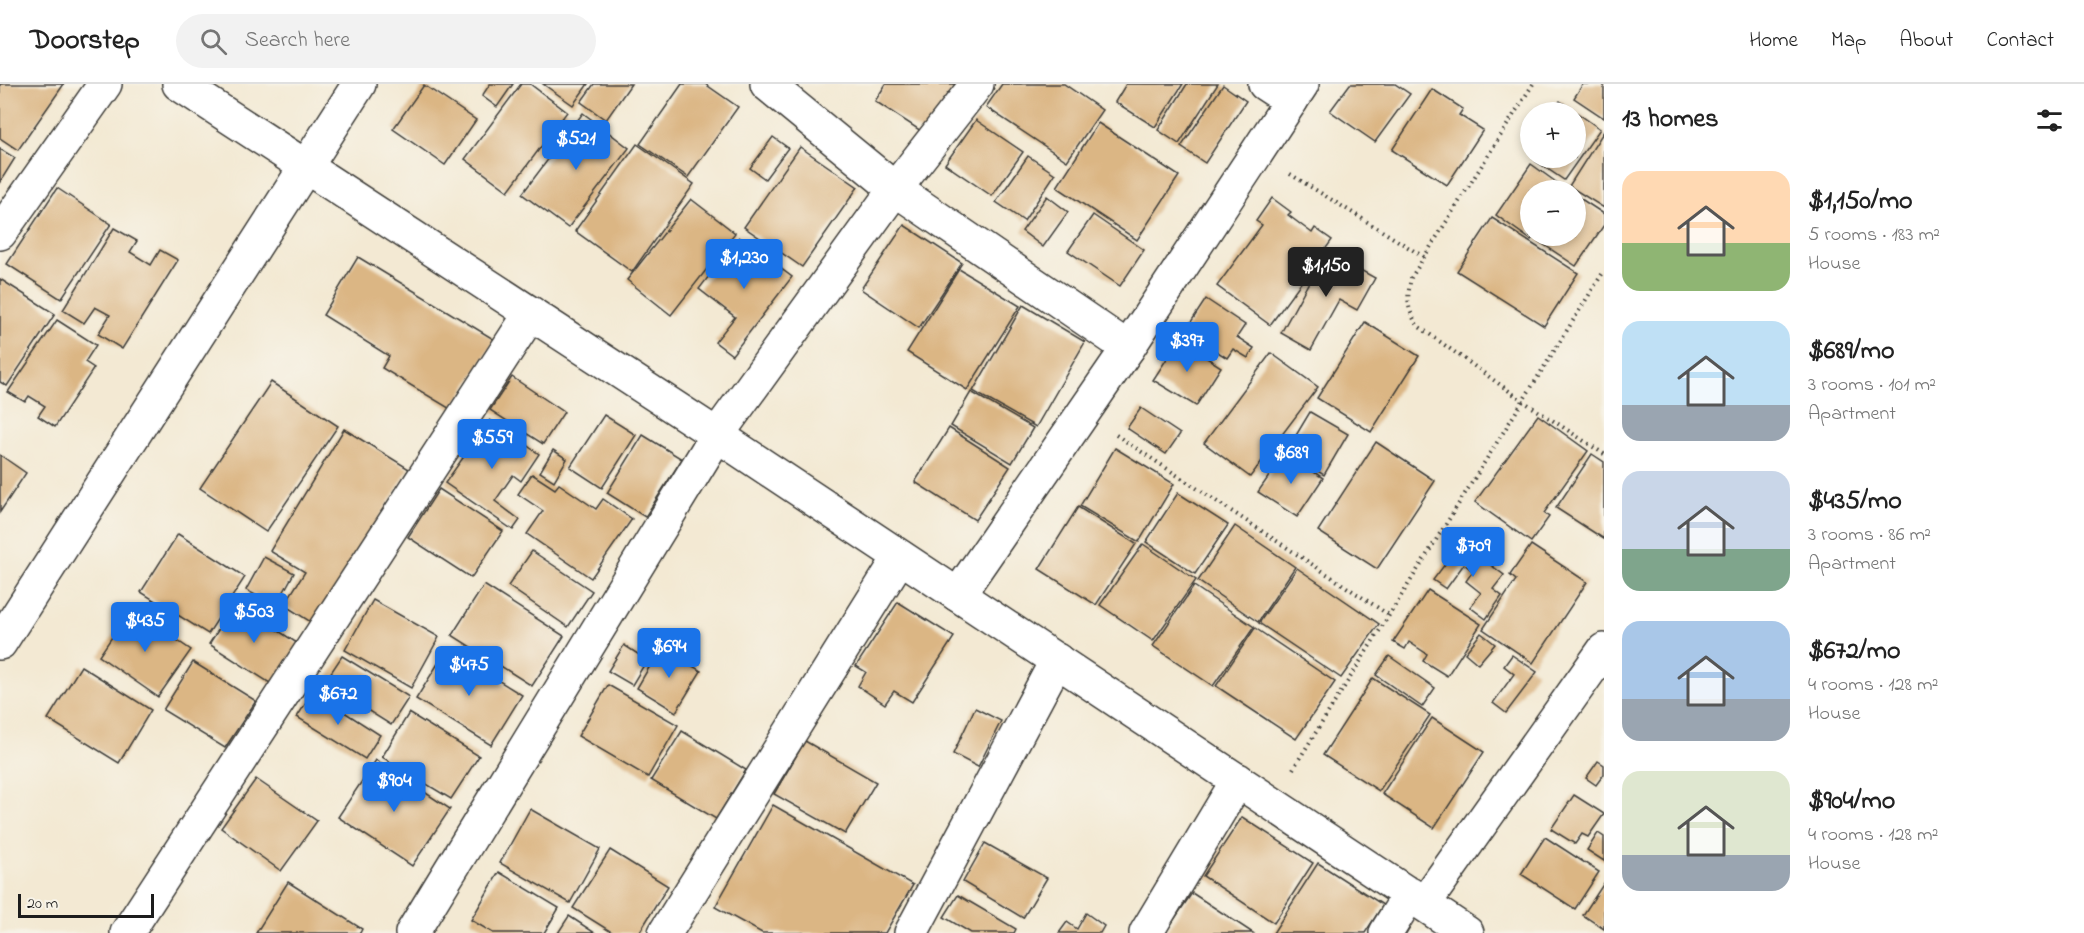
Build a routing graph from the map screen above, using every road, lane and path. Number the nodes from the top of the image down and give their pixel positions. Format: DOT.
graph roads {
  1 [pos="105,84"];
  2 [pos="179,84"];
  3 [pos="359,84"];
  4 [pos="767,84"];
  5 [pos="977,84"];
  6 [pos="1533,84"];
  7 [pos="1286,90"];
  8 [pos="1256,153"];
  9 [pos="306,166"];
  10 [pos="895,189"];
  11 [pos="0,233"];
  12 [pos="1424,257"];
  13 [pos="1604,271"];
  14 [pos="531,314"];
  15 [pos="1128,348"];
  16 [pos="1523,401"];
  17 [pos="1083,413"];
  18 [pos="717,435"];
  19 [pos="1604,454"];
  20 [pos="900,557"];
  21 [pos="958,595"];
  22 [pos="1389,615"];
  23 [pos="0,643"];
  24 [pos="1057,660"];
  25 [pos="1601,662"];
  26 [pos="1238,780"];
  27 [pos="1272,803"];
  28 [pos="1417,899"];
  29 [pos="127,933"];
  30 [pos="412,933"];
  31 [pos="665,933"];
  32 [pos="911,933"];
  33 [pos="1146,933"];
  34 [pos="1386,933"];
  35 [pos="1467,933"];
  1 -- 11 [label="street"];
  2 -- 9 [label="street"];
  3 -- 9 [label="street"];
  4 -- 10 [label="street"];
  5 -- 10 [label="street"];
  6 -- 12 [label="path"];
  7 -- 8 [label="street"];
  8 -- 12 [label="path"];
  8 -- 15 [label="street"];
  9 -- 14 [label="street"];
  9 -- 23 [label="street"];
  10 -- 15 [label="street"];
  10 -- 18 [label="street"];
  12 -- 16 [label="path"];
  13 -- 16 [label="path"];
  14 -- 18 [label="street"];
  14 -- 29 [label="street"];
  15 -- 17 [label="street"];
  16 -- 19 [label="path"];
  16 -- 22 [label="path"];
  17 -- 21 [label="street"];
  17 -- 22 [label="path"];
  18 -- 20 [label="street"];
  18 -- 30 [label="street"];
  20 -- 21 [label="street"];
  20 -- 31 [label="street"];
  21 -- 24 [label="street"];
  22 -- 27 [label="path"];
  24 -- 26 [label="street"];
  24 -- 32 [label="street"];
  25 -- 28 [label="street"];
  26 -- 27 [label="street"];
  26 -- 33 [label="street"];
  27 -- 28 [label="street"];
  28 -- 34 [label="street"];
  28 -- 35 [label="street"];
}
